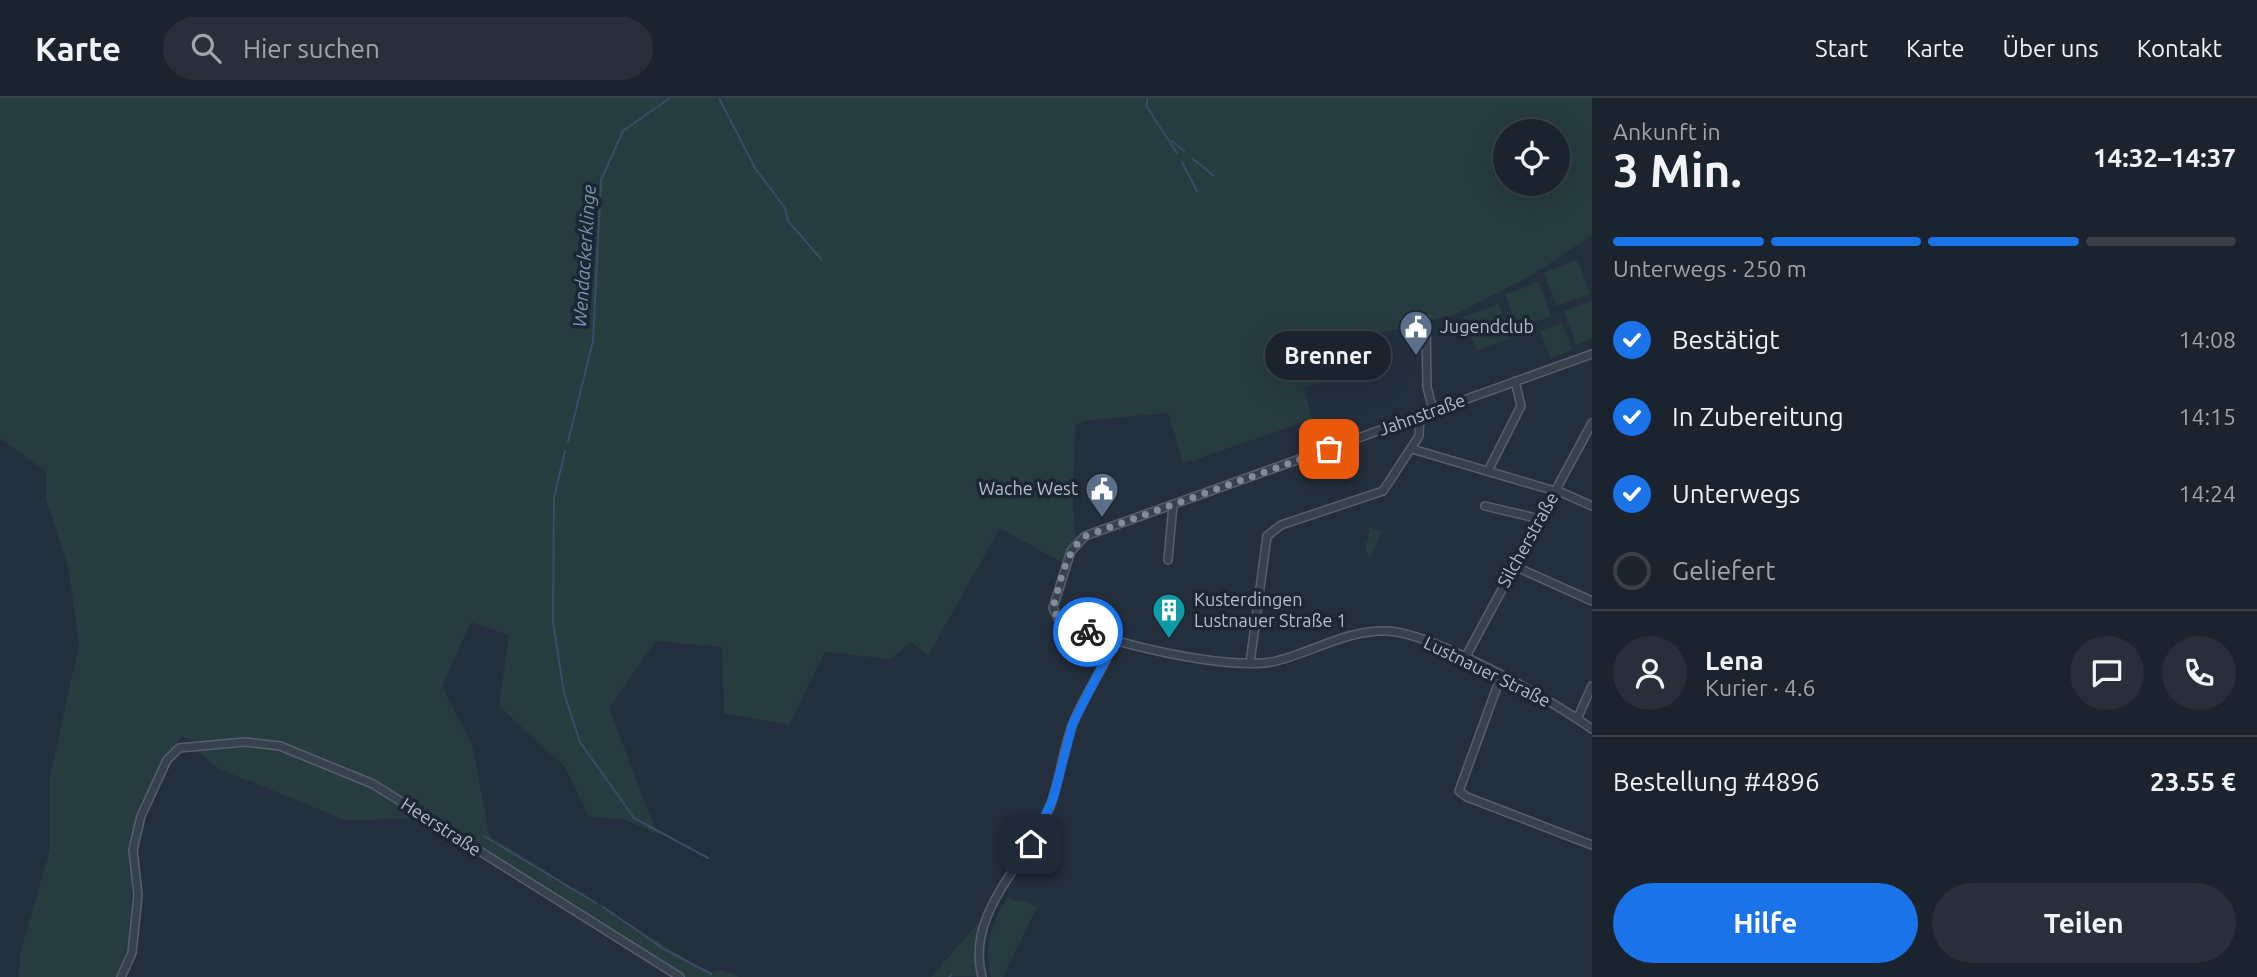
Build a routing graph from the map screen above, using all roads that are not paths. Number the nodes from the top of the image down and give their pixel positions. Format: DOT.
graph roads {
  1 [pos="1426,319"];
  2 [pos="1592,354"];
  3 [pos="1515,382"];
  4 [pos="1433,410"];
  5 [pos="1420,416"];
  6 [pos="1592,423"];
  7 [pos="1412,449"];
  8 [pos="1488,471"];
  9 [pos="1556,490"];
  10 [pos="1173,505"];
  11 [pos="1485,506"];
  12 [pos="1592,506"];
  13 [pos="1540,519"];
  14 [pos="1168,560"];
  15 [pos="1514,566"];
  16 [pos="1592,601"];
  17 [pos="1054,614"];
  18 [pos="1115,641"];
  19 [pos="1465,658"];
  20 [pos="1250,663"];
  21 [pos="1501,676"];
  22 [pos="1592,686"];
  23 [pos="1577,719"];
  24 [pos="1592,729"];
  25 [pos="1592,845"];
  26 [pos="121,977"];
  27 [pos="680,977"];
  28 [pos="981,977"];
  1 -- 4 [label="street"];
  2 -- 3 [label="street, Jahnstraße"];
  3 -- 4 [label="street, Jahnstraße"];
  3 -- 8 [label="street"];
  4 -- 5 [label="street, Jahnstraße"];
  5 -- 7 [label="street"];
  5 -- 10 [label="street, Jahnstraße"];
  6 -- 9 [label="street, Silcherstraße"];
  7 -- 8 [label="street"];
  7 -- 20 [label="street"];
  8 -- 9 [label="street"];
  9 -- 12 [label="street"];
  9 -- 13 [label="street, Silcherstraße"];
  10 -- 14 [label="street"];
  10 -- 17 [label="street, Jahnstraße"];
  11 -- 13 [label="street"];
  13 -- 15 [label="street, Silcherstraße"];
  15 -- 16 [label="street"];
  15 -- 19 [label="street, Silcherstraße"];
  17 -- 18 [label="street, Lustnauer Straße"];
  18 -- 20 [label="street, Lustnauer Straße"];
  18 -- 28 [label="street"];
  19 -- 20 [label="street, Lustnauer Straße"];
  19 -- 21 [label="street, Lustnauer Straße"];
  21 -- 23 [label="street, Lustnauer Straße"];
  21 -- 25 [label="street"];
  22 -- 23 [label="street"];
  23 -- 24 [label="street, Lustnauer Straße"];
  26 -- 27 [label="street, Heerstraße"];
}
